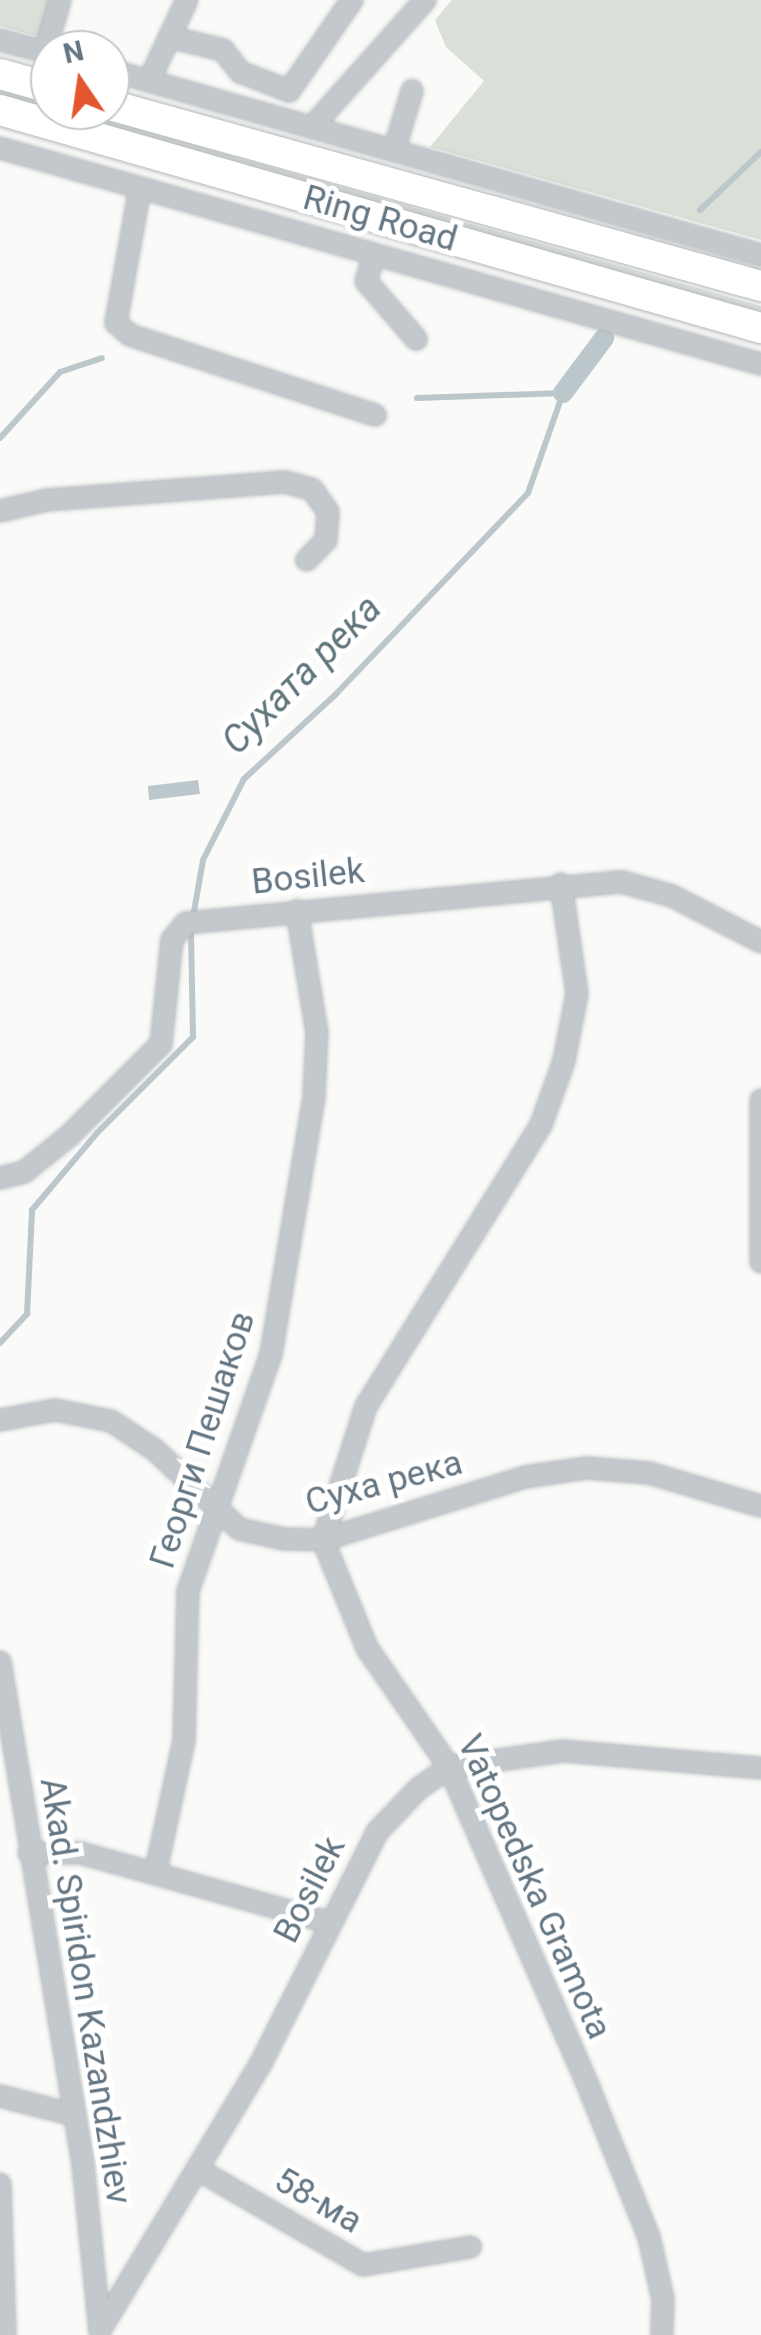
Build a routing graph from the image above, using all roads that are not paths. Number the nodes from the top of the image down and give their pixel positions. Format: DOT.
graph roads {
  1 [pos="60,0"];
  2 [pos="187,0"];
  3 [pos="352,0"];
  4 [pos="425,0"];
  5 [pos="52,30"];
  6 [pos="169,37"];
  7 [pos="0,40"];
  8 [pos="30,48"];
  9 [pos="0,74"];
  10 [pos="130,76"];
  11 [pos="30,82"];
  12 [pos="149,82"];
  13 [pos="412,91"];
  14 [pos="0,110"];
  15 [pos="130,111"];
  16 [pos="312,127"];
  17 [pos="0,148"];
  18 [pos="394,151"];
  19 [pos="140,188"];
  20 [pos="374,254"];
  21 [pos="761,255"];
  22 [pos="706,271"];
  23 [pos="761,275"];
  24 [pos="761,286"];
  25 [pos="696,309"];
  26 [pos="761,328"];
  27 [pos="761,338"];
  28 [pos="416,340"];
  29 [pos="761,364"];
  30 [pos="376,415"];
  31 [pos="0,511"];
  32 [pos="307,560"];
  33 [pos="561,884"];
  34 [pos="297,911"];
  35 [pos="761,942"];
  36 [pos="761,1100"];
  37 [pos="0,1178"];
  38 [pos="761,1262"];
  39 [pos="0,1420"];
  40 [pos="761,1506"];
  41 [pos="213,1511"];
  42 [pos="323,1540"];
  43 [pos="0,1662"];
  44 [pos="449,1767"];
  45 [pos="761,1768"];
  46 [pos="29,1853"];
  47 [pos="156,1870"];
  48 [pos="328,1922"];
  49 [pos="0,2096"];
  50 [pos="70,2114"];
  51 [pos="197,2169"];
  52 [pos="0,2184"];
  53 [pos="471,2247"];
  54 [pos="100,2332"];
  55 [pos="5,2335"];
  56 [pos="662,2335"];
  1 -- 5 [label="street"];
  2 -- 6 [label="street"];
  3 -- 6 [label="street"];
  4 -- 16 [label="street"];
  6 -- 12 [label="street"];
  7 -- 8 [label="street"];
  9 -- 11 [label="highway"];
  10 -- 12 [label="street"];
  12 -- 16 [label="street"];
  13 -- 18 [label="street"];
  14 -- 25 [label="highway, Ring Road"];
  15 -- 22 [label="highway, Ring Road"];
  16 -- 18 [label="street"];
  17 -- 19 [label="street"];
  18 -- 21 [label="street"];
  19 -- 20 [label="street"];
  19 -- 30 [label="street"];
  20 -- 28 [label="street"];
  20 -- 29 [label="street"];
  22 -- 23 [label="highway"];
  22 -- 24 [label="highway, Ring Road"];
  25 -- 26 [label="highway, Ring Road"];
  25 -- 27 [label="highway"];
  31 -- 32 [label="street"];
  33 -- 34 [label="street, Bosilek"];
  33 -- 35 [label="street, Bosilek"];
  33 -- 42 [label="street"];
  34 -- 37 [label="street, Bosilek"];
  34 -- 41 [label="street, Георги Пешаков"];
  36 -- 38 [label="street"];
  39 -- 41 [label="street, Суха река"];
  40 -- 42 [label="street, Суха река"];
  41 -- 42 [label="street, Суха река"];
  41 -- 47 [label="street, Георги Пешаков"];
  42 -- 44 [label="street, Vatopedska Gramota"];
  43 -- 46 [label="street, Akad. Spiridon Kazandzhiev"];
  44 -- 45 [label="street"];
  44 -- 48 [label="street, Bosilek"];
  44 -- 56 [label="street, Vatopedska Gramota"];
  46 -- 47 [label="street"];
  46 -- 50 [label="street, Akad. Spiridon Kazandzhiev"];
  47 -- 48 [label="street"];
  48 -- 51 [label="street, Bosilek"];
  49 -- 50 [label="street"];
  50 -- 54 [label="street, Akad. Spiridon Kazandzhiev"];
  51 -- 53 [label="street, 58-ма"];
  51 -- 54 [label="street, Bosilek"];
  52 -- 55 [label="street"];
}
